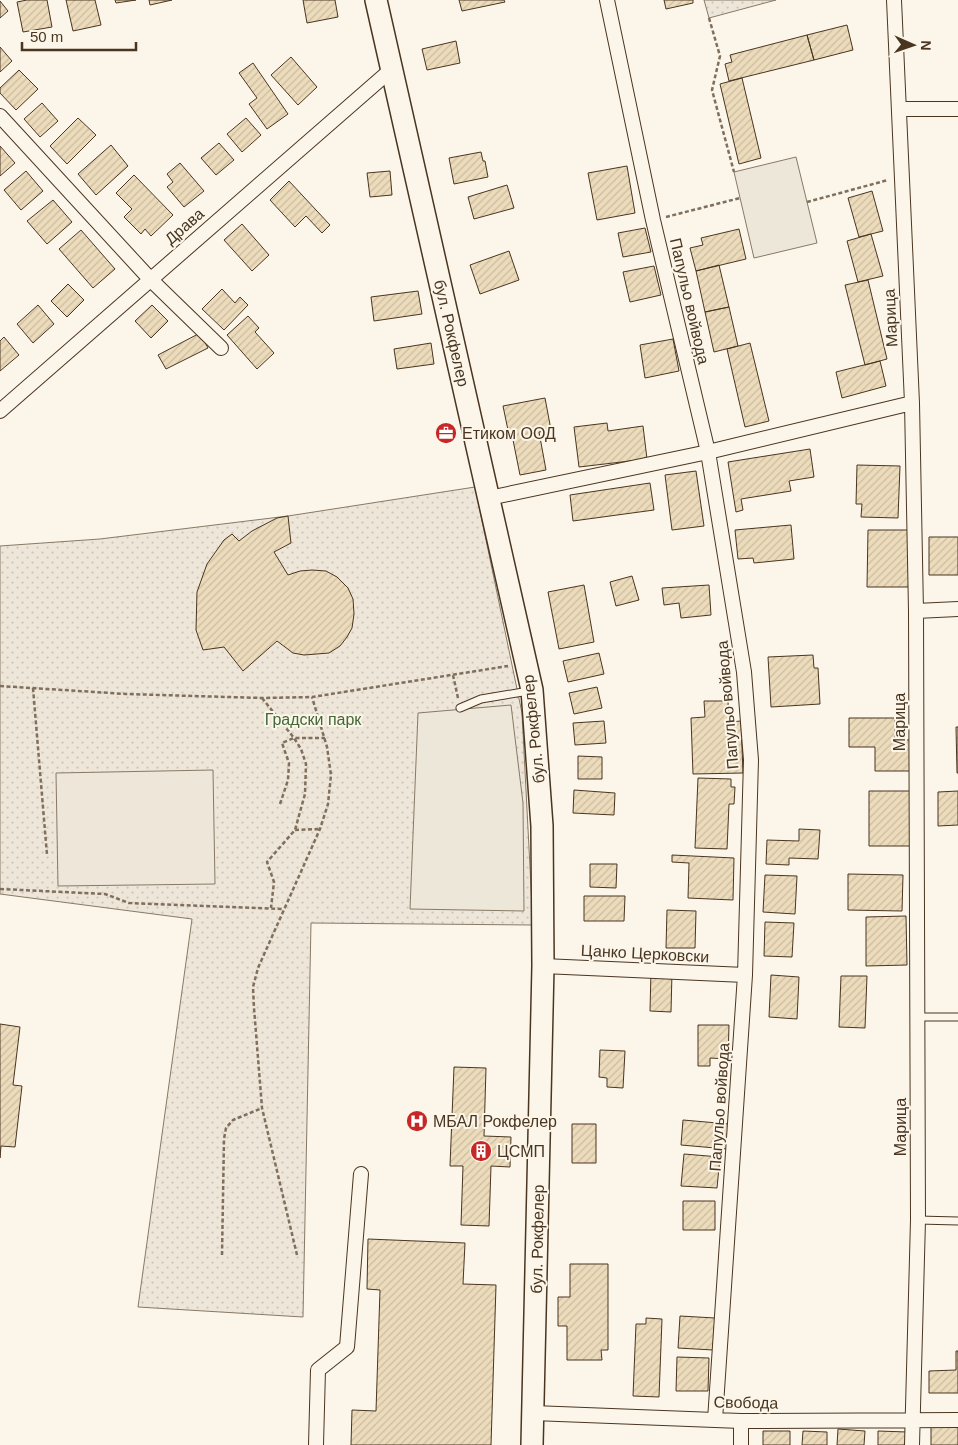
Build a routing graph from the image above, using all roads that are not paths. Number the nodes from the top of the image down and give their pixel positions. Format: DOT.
graph roads {
  1 [pos="376,0"];
  2 [pos="606,0"];
  3 [pos="894,0"];
  4 [pos="392,68"];
  5 [pos="899,109"];
  6 [pos="958,109"];
  7 [pos="0,116"];
  8 [pos="150,279"];
  9 [pos="222,348"];
  10 [pos="912,403"];
  11 [pos="0,411"];
  12 [pos="708,452"];
  13 [pos="489,498"];
  14 [pos="958,609"];
  15 [pos="916,611"];
  16 [pos="532,690"];
  17 [pos="460,708"];
  18 [pos="543,966"];
  19 [pos="745,975"];
  20 [pos="918,1017"];
  21 [pos="958,1017"];
  22 [pos="361,1174"];
  23 [pos="918,1220"];
  24 [pos="958,1221"];
  25 [pos="533,1413"];
  26 [pos="715,1420"];
  27 [pos="912,1420"];
  28 [pos="958,1420"];
  29 [pos="741,1421"];
  30 [pos="316,1445"];
  31 [pos="532,1445"];
  32 [pos="741,1445"];
  33 [pos="912,1445"];
  1 -- 4 [label="main road, бул. Рокфелер"];
  2 -- 12 [label="street, Папульо войвода"];
  3 -- 5 [label="street, Марица"];
  4 -- 8 [label="street, Драва"];
  4 -- 13 [label="main road, бул. Рокфелер"];
  5 -- 6 [label="street"];
  5 -- 10 [label="street, Марица"];
  7 -- 8 [label="street"];
  8 -- 9 [label="street"];
  8 -- 11 [label="street, Драва"];
  10 -- 12 [label="street"];
  10 -- 15 [label="street, Марица"];
  12 -- 13 [label="street"];
  12 -- 19 [label="street, Папульо войвода"];
  13 -- 16 [label="main road, бул. Рокфелер"];
  14 -- 15 [label="street"];
  15 -- 20 [label="street, Марица"];
  16 -- 17 [label="lane"];
  16 -- 18 [label="main road, бул. Рокфелер"];
  18 -- 19 [label="street, Цанко Церковски"];
  18 -- 25 [label="main road, бул. Рокфелер"];
  19 -- 26 [label="street, Папульо войвода"];
  20 -- 21 [label="lane"];
  20 -- 23 [label="street, Марица"];
  22 -- 30 [label="street"];
  23 -- 24 [label="lane"];
  23 -- 27 [label="street, Марица"];
  25 -- 26 [label="street, Свобода"];
  25 -- 31 [label="main road, бул. Рокфелер"];
  26 -- 29 [label="street, Свобода"];
  27 -- 28 [label="street, Свобода"];
  27 -- 29 [label="street, Свобода"];
  27 -- 33 [label="street, Марица"];
  29 -- 32 [label="street"];
}
